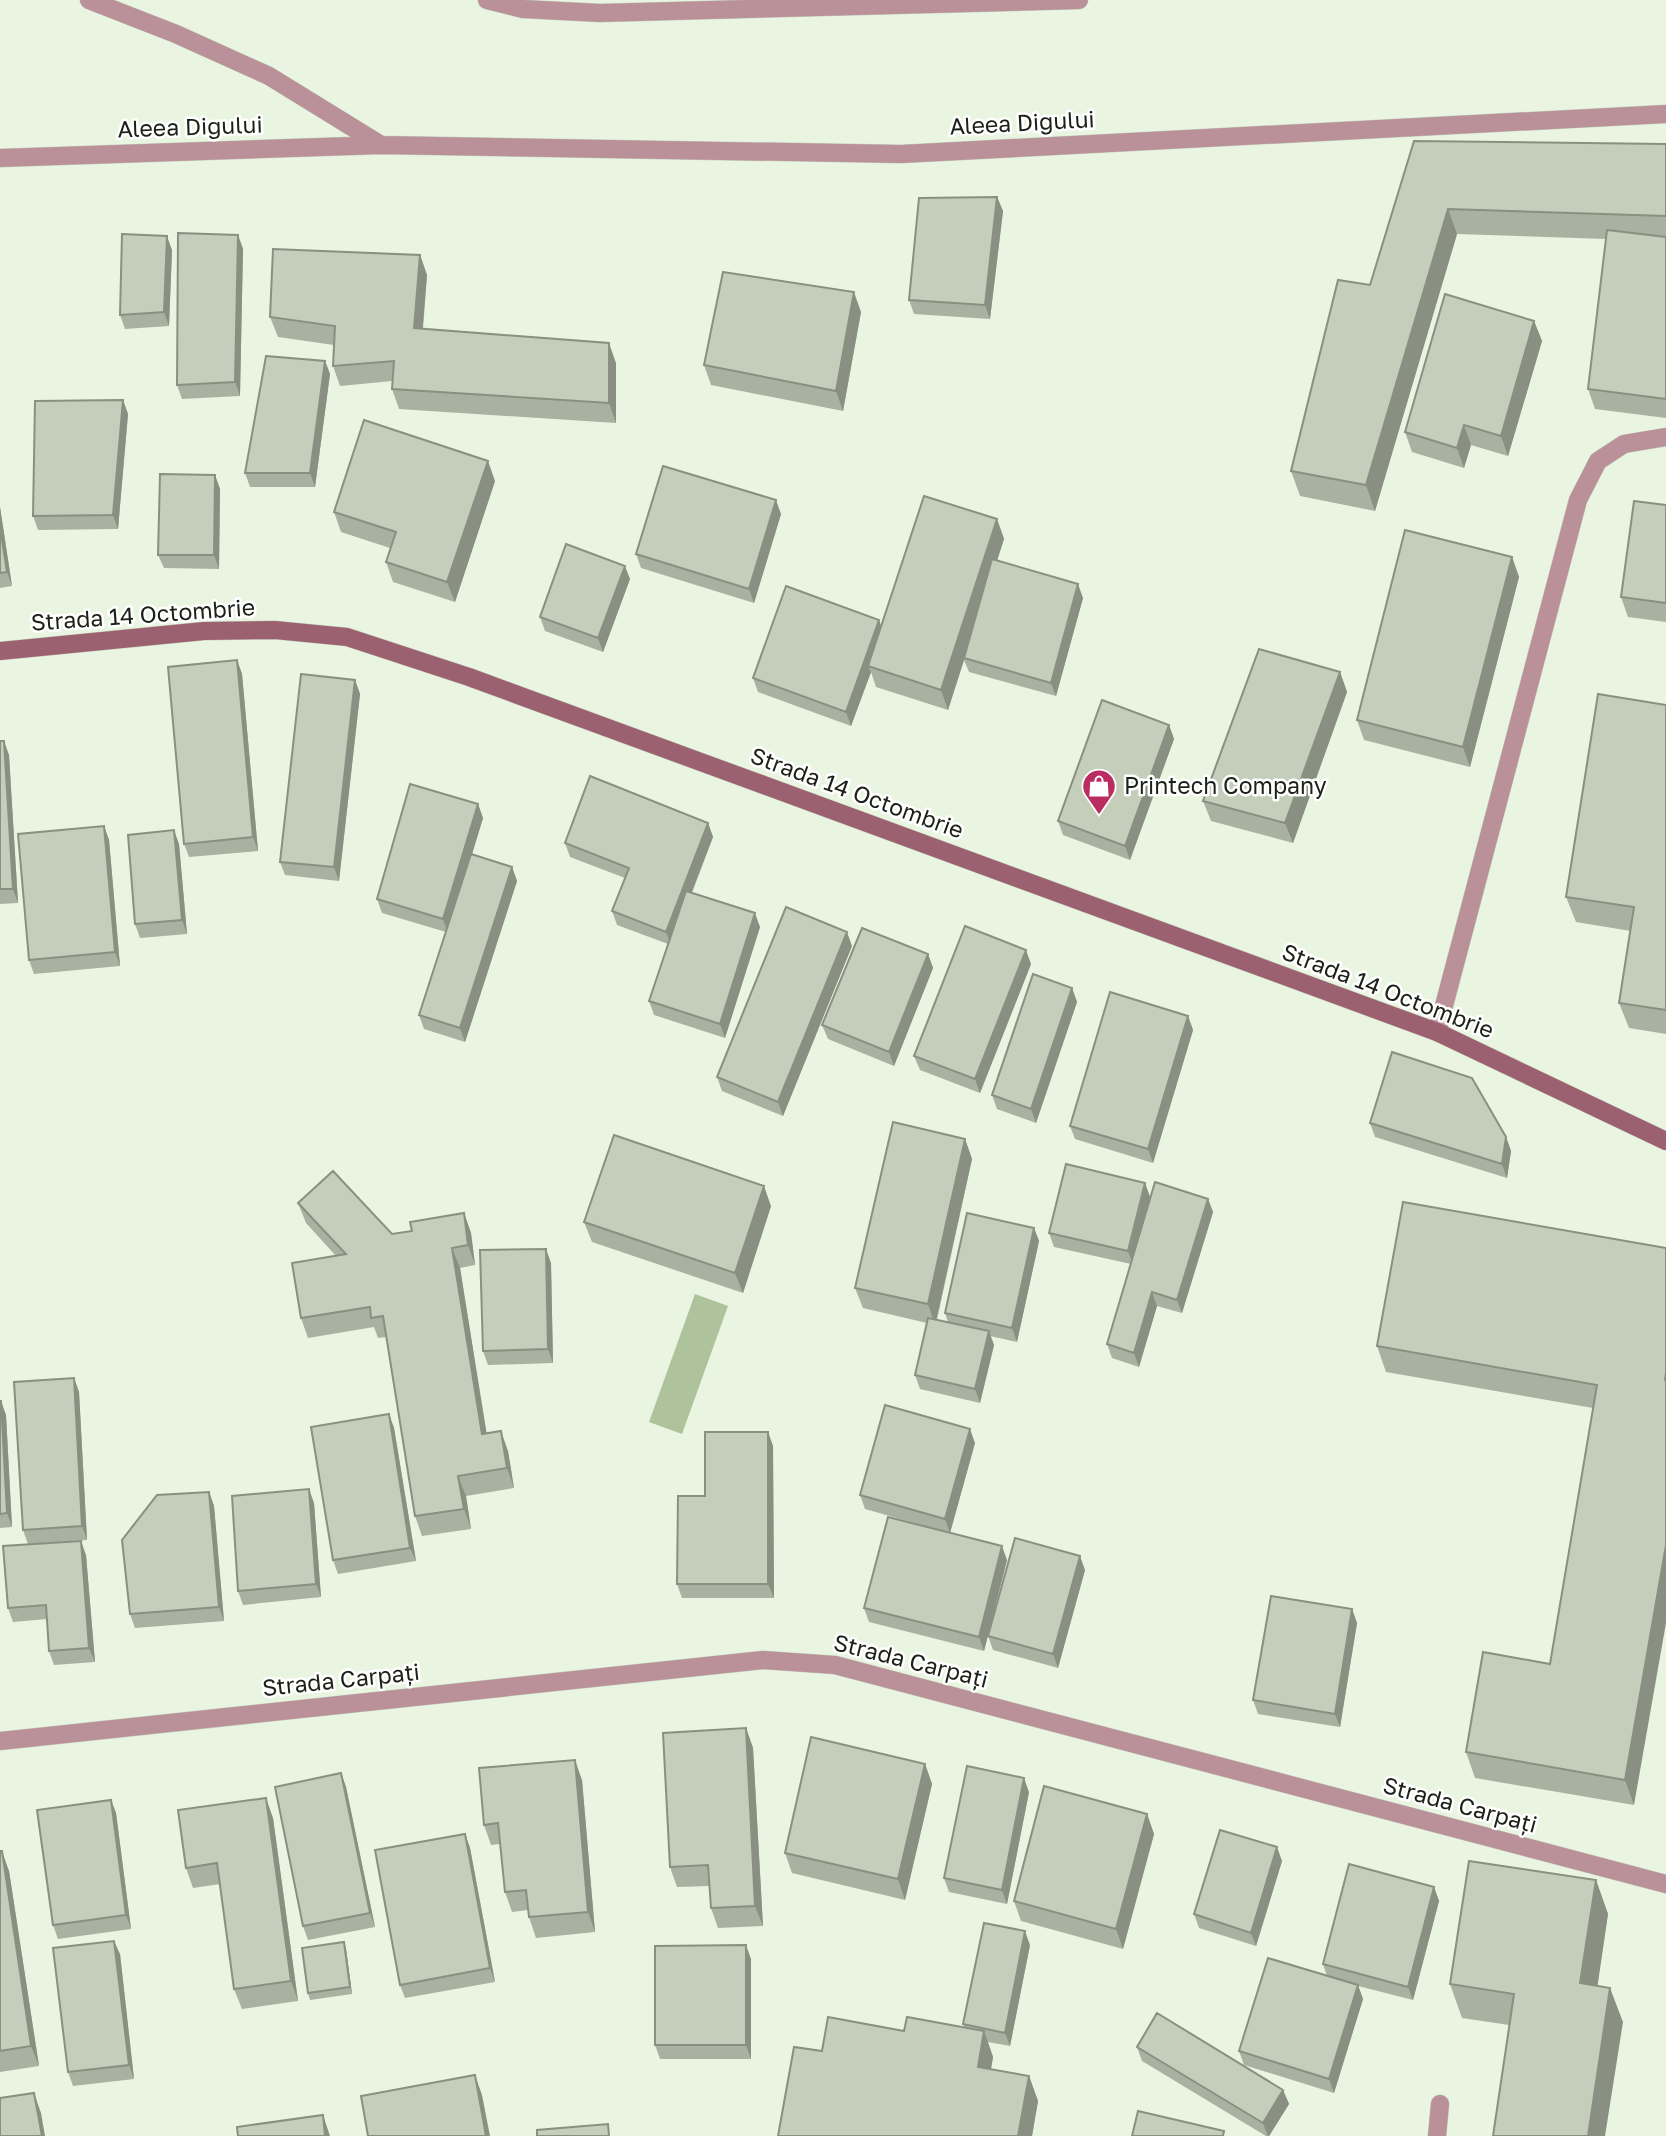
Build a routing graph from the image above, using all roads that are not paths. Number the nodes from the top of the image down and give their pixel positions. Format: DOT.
graph roads {
  1 [pos="89,0"];
  2 [pos="487,0"];
  3 [pos="1079,0"];
  4 [pos="1666,114"];
  5 [pos="381,145"];
  6 [pos="0,158"];
  7 [pos="1666,437"];
  8 [pos="0,651"];
  9 [pos="1437,1031"];
  10 [pos="1666,1140"];
  11 [pos="0,1741"];
  12 [pos="1666,1884"];
  13 [pos="1440,2104"];
  14 [pos="1437,2136"];
  1 -- 5 [label="street, Aleea Digului"];
  2 -- 3 [label="street"];
  4 -- 5 [label="street, Aleea Digului"];
  5 -- 6 [label="street, Aleea Digului"];
  7 -- 9 [label="street"];
  8 -- 9 [label="street, Strada 14 Octombrie"];
  9 -- 10 [label="street, Strada 14 Octombrie"];
  11 -- 12 [label="street, Strada Carpați"];
  13 -- 14 [label="street"];
}
